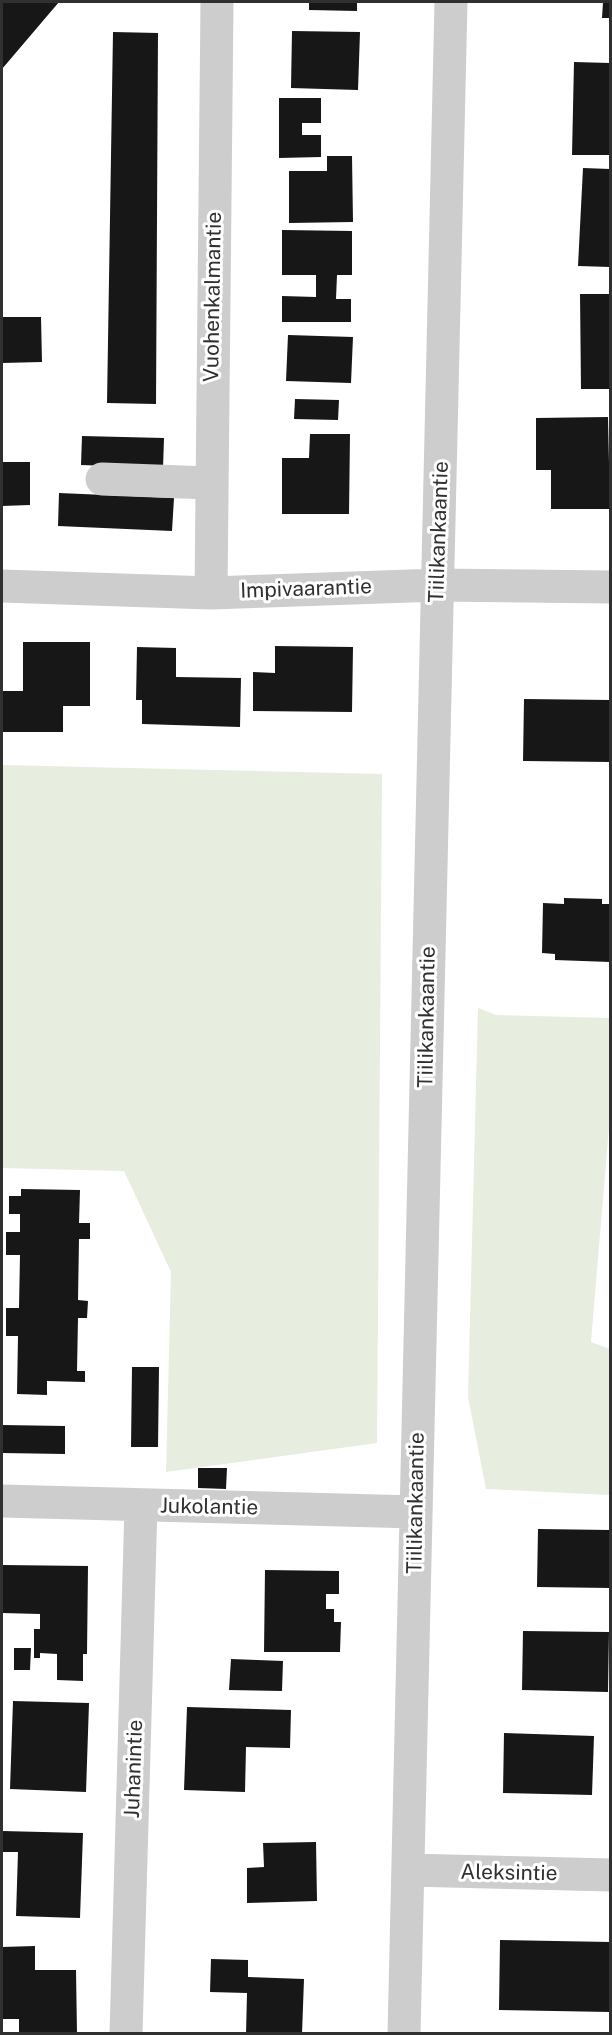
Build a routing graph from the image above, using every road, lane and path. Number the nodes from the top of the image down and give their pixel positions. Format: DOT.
graph roads {
  1 [pos="217,2"];
  2 [pos="451,2"];
  3 [pos="102,479"];
  4 [pos="210,483"];
  5 [pos="438,585"];
  6 [pos="2,586"];
  7 [pos="610,587"];
  8 [pos="211,593"];
  9 [pos="2,1501"];
  10 [pos="141,1505"];
  11 [pos="416,1512"];
  12 [pos="408,1870"];
  13 [pos="610,1875"];
  14 [pos="126,2034"];
  15 [pos="405,2034"];
  1 -- 4 [label="street, Vuohenkalmantie"];
  2 -- 5 [label="street, Tiilikankaantie"];
  3 -- 4 [label="street"];
  4 -- 8 [label="street, Vuohenkalmantie"];
  5 -- 7 [label="street, Impivaarantie"];
  5 -- 8 [label="street, Impivaarantie"];
  5 -- 11 [label="street, Tiilikankaantie"];
  6 -- 8 [label="street, Impivaarantie"];
  9 -- 10 [label="street, Jukolantie"];
  10 -- 11 [label="street, Jukolantie"];
  10 -- 14 [label="street, Juhanintie"];
  11 -- 12 [label="street, Tiilikankaantie"];
  12 -- 13 [label="street, Aleksintie"];
  12 -- 15 [label="street, Tiilikankaantie"];
}
